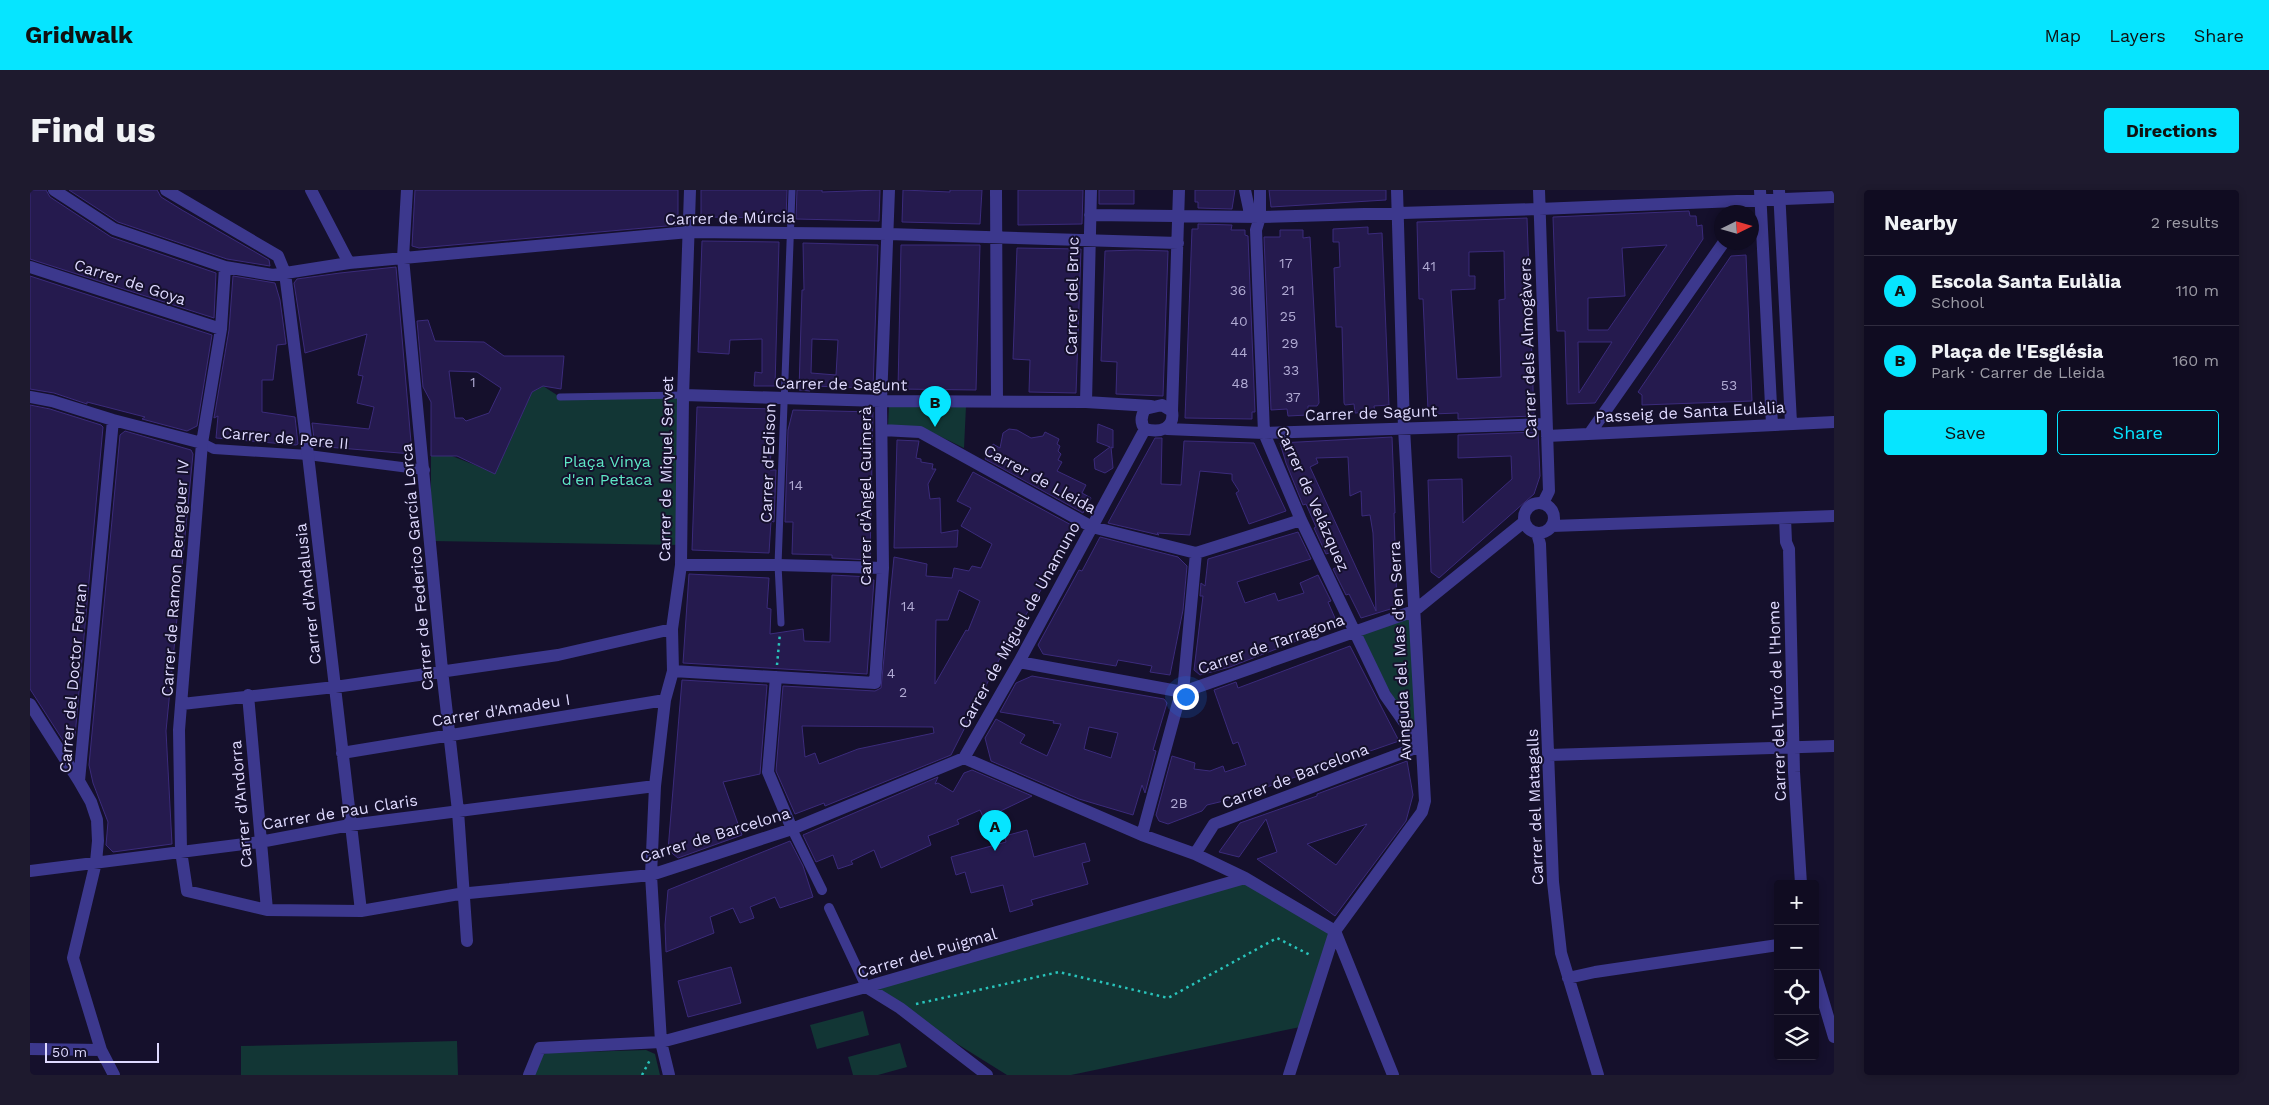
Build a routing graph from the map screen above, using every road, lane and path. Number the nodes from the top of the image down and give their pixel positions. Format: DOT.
graph roads {
  1 [pos="54,190"];
  2 [pos="166,190"];
  3 [pos="311,190"];
  4 [pos="407,190"];
  5 [pos="690,190"];
  6 [pos="792,190"];
  7 [pos="889,190"];
  8 [pos="996,190"];
  9 [pos="1091,190"];
  10 [pos="1179,190"];
  11 [pos="1245,190"];
  12 [pos="1260,190"];
  13 [pos="1397,190"];
  14 [pos="1539,190"];
  15 [pos="1779,195"];
  16 [pos="1834,197"];
  17 [pos="1758,198"];
  18 [pos="1539,209"];
  19 [pos="1398,213"];
  20 [pos="1090,215"];
  21 [pos="1179,216"];
  22 [pos="1260,217"];
  23 [pos="689,232"];
  24 [pos="790,232"];
  25 [pos="888,234"];
  26 [pos="995,236"];
  27 [pos="1090,239"];
  28 [pos="1178,243"];
  29 [pos="1718,250"];
  30 [pos="404,258"];
  31 [pos="349,263"];
  32 [pos="30,267"];
  33 [pos="226,267"];
  34 [pos="284,273"];
  35 [pos="221,328"];
  36 [pos="684,395"];
  37 [pos="30,397"];
  38 [pos="560,397"];
  39 [pos="785,399"];
  40 [pos="881,401"];
  41 [pos="997,401"];
  42 [pos="1086,402"];
  43 [pos="1150,406"];
  44 [pos="1172,411"];
  45 [pos="113,420"];
  46 [pos="1834,422"];
  47 [pos="1791,423"];
  48 [pos="1772,424"];
  49 [pos="1404,428"];
  50 [pos="1145,429"];
  51 [pos="1167,429"];
  52 [pos="882,430"];
  53 [pos="1547,430"];
  54 [pos="1264,433"];
  55 [pos="1590,433"];
  56 [pos="202,443"];
  57 [pos="308,454"];
  58 [pos="425,470"];
  59 [pos="1543,503"];
  60 [pos="1834,516"];
  61 [pos="1785,518"];
  62 [pos="1301,520"];
  63 [pos="1524,522"];
  64 [pos="1092,526"];
  65 [pos="1552,526"];
  66 [pos="1537,533"];
  67 [pos="1196,553"];
  68 [pos="681,565"];
  69 [pos="778,565"];
  70 [pos="883,568"];
  71 [pos="1414,611"];
  72 [pos="781,623"];
  73 [pos="672,629"];
  74 [pos="1356,632"];
  75 [pos="1019,662"];
  76 [pos="442,670"];
  77 [pos="673,670"];
  78 [pos="776,677"];
  79 [pos="334,687"];
  80 [pos="1184,692"];
  81 [pos="248,695"];
  82 [pos="665,700"];
  83 [pos="30,704"];
  84 [pos="182,704"];
  85 [pos="450,735"];
  86 [pos="1421,746"];
  87 [pos="1834,746"];
  88 [pos="1794,747"];
  89 [pos="342,754"];
  90 [pos="1549,755"];
  91 [pos="964,758"];
  92 [pos="79,781"];
  93 [pos="655,786"];
  94 [pos="458,811"];
  95 [pos="350,825"];
  96 [pos="792,829"];
  97 [pos="1142,835"];
  98 [pos="260,842"];
  99 [pos="181,851"];
  100 [pos="1195,854"];
  101 [pos="96,862"];
  102 [pos="30,871"];
  103 [pos="651,874"];
  104 [pos="1245,878"];
  105 [pos="1800,880"];
  106 [pos="822,890"];
  107 [pos="187,892"];
  108 [pos="464,893"];
  109 [pos="829,908"];
  110 [pos="267,910"];
  111 [pos="361,911"];
  112 [pos="1335,931"];
  113 [pos="467,941"];
  114 [pos="1774,946"];
  115 [pos="1324,963"];
  116 [pos="1568,978"];
  117 [pos="1819,986"];
  118 [pos="866,987"];
  119 [pos="900,1008"];
  120 [pos="1834,1037"];
  121 [pos="661,1042"];
  122 [pos="30,1049"];
  123 [pos="101,1050"];
  124 [pos="114,1075"];
  125 [pos="529,1075"];
  126 [pos="669,1075"];
  127 [pos="987,1075"];
  128 [pos="1289,1075"];
  129 [pos="1394,1075"];
  130 [pos="1598,1075"];
  1 -- 33 [label="street, Carrer de Múrcia"];
  2 -- 34 [label="street"];
  3 -- 31 [label="street"];
  4 -- 30 [label="street, Carrer de Federico García Lorca"];
  5 -- 23 [label="street, Carrer de Miquel Servet"];
  6 -- 24 [label="lane, Carrer d'Edison"];
  7 -- 25 [label="street, Carrer d'Àngel Guimerà"];
  8 -- 26 [label="street"];
  9 -- 20 [label="street, Carrer del Bruc"];
  10 -- 21 [label="street"];
  11 -- 22 [label="street"];
  12 -- 22 [label="street, Carrer de Velázquez"];
  13 -- 19 [label="street, Avinguda del Mas d'en Serra"];
  14 -- 18 [label="street, Carrer dels Almogàvers"];
  15 -- 16 [label="street"];
  15 -- 17 [label="street"];
  15 -- 47 [label="street"];
  17 -- 18 [label="street"];
  17 -- 48 [label="street"];
  18 -- 19 [label="street"];
  18 -- 53 [label="street, Carrer dels Almogàvers"];
  19 -- 22 [label="street"];
  19 -- 49 [label="street, Avinguda del Mas d'en Serra"];
  20 -- 21 [label="street"];
  20 -- 27 [label="street, Carrer del Bruc"];
  21 -- 22 [label="street"];
  21 -- 28 [label="street"];
  22 -- 54 [label="street, Carrer de Velázquez"];
  23 -- 24 [label="street, Carrer de Múrcia"];
  23 -- 30 [label="street, Carrer de Múrcia"];
  23 -- 36 [label="street, Carrer de Miquel Servet"];
  24 -- 25 [label="street, Carrer de Múrcia"];
  24 -- 39 [label="lane, Carrer d'Edison"];
  25 -- 26 [label="street, Carrer de Múrcia"];
  25 -- 40 [label="street, Carrer d'Àngel Guimerà"];
  26 -- 27 [label="street, Carrer de Múrcia"];
  26 -- 41 [label="street"];
  27 -- 28 [label="street, Carrer de Múrcia"];
  27 -- 42 [label="street, Carrer del Bruc"];
  28 -- 44 [label="street"];
  29 -- 55 [label="street"];
  30 -- 31 [label="street, Carrer de Múrcia"];
  30 -- 58 [label="street, Carrer de Federico García Lorca"];
  31 -- 34 [label="street, Carrer de Múrcia"];
  32 -- 35 [label="street, Carrer de Goya"];
  33 -- 34 [label="street, Carrer de Múrcia"];
  33 -- 35 [label="street, Carrer de Ramon Berenguer IV"];
  34 -- 57 [label="street, Carrer d'Andalusia"];
  35 -- 56 [label="street, Carrer de Ramon Berenguer IV"];
  36 -- 38 [label="lane, Carrer de Sagunt"];
  36 -- 39 [label="street, Carrer de Sagunt"];
  36 -- 68 [label="street, Carrer de Miquel Servet"];
  37 -- 45 [label="street, Carrer de Pere II"];
  39 -- 40 [label="street, Carrer de Sagunt"];
  39 -- 69 [label="lane, Carrer d'Edison"];
  40 -- 41 [label="street, Carrer de Sagunt"];
  40 -- 52 [label="street, Carrer d'Àngel Guimerà"];
  41 -- 42 [label="street, Carrer de Sagunt"];
  42 -- 43 [label="street, Carrer de Sagunt"];
  43 -- 44 [label="street"];
  43 -- 50 [label="street"];
  44 -- 51 [label="street"];
  45 -- 56 [label="street, Carrer de Pere II"];
  45 -- 92 [label="street, Carrer del Doctor Ferran"];
  46 -- 47 [label="street, Passeig de Santa Eulàlia"];
  47 -- 48 [label="street, Passeig de Santa Eulàlia"];
  48 -- 55 [label="street, Passeig de Santa Eulàlia"];
  49 -- 53 [label="street, Carrer de Sagunt"];
  49 -- 54 [label="street, Carrer de Sagunt"];
  49 -- 71 [label="street, Avinguda del Mas d'en Serra"];
  50 -- 51 [label="street"];
  50 -- 64 [label="street, Carrer de Miguel de Unamuno"];
  51 -- 54 [label="street, Carrer de Sagunt"];
  52 -- 64 [label="street, Carrer de Lleida"];
  52 -- 70 [label="street, Carrer d'Àngel Guimerà"];
  53 -- 55 [label="street, Passeig de Santa Eulàlia"];
  53 -- 59 [label="street, Carrer dels Almogàvers"];
  54 -- 62 [label="street, Carrer de Velázquez"];
  56 -- 57 [label="street, Carrer de Pere II"];
  56 -- 84 [label="street, Carrer de Ramon Berenguer IV"];
  57 -- 58 [label="street, Carrer de Pere II"];
  57 -- 79 [label="street, Carrer d'Andalusia"];
  58 -- 76 [label="street, Carrer de Federico García Lorca"];
  59 -- 63 [label="street"];
  59 -- 65 [label="street"];
  60 -- 61 [label="street"];
  61 -- 65 [label="street"];
  61 -- 88 [label="street, Carrer del Turó de l'Home"];
  62 -- 67 [label="street"];
  62 -- 74 [label="street, Carrer de Velázquez"];
  63 -- 66 [label="street"];
  63 -- 71 [label="street, Carrer de Tarragona"];
  64 -- 67 [label="street, Carrer de Lleida"];
  64 -- 75 [label="street, Carrer de Miguel de Unamuno"];
  65 -- 66 [label="street"];
  66 -- 90 [label="street, Carrer del Matagalls"];
  67 -- 80 [label="street"];
  68 -- 69 [label="street"];
  68 -- 73 [label="street, Carrer de Miquel Servet"];
  69 -- 70 [label="street"];
  69 -- 72 [label="lane, Carrer d'Edison"];
  70 -- 78 [label="street, Carrer d'Àngel Guimerà"];
  71 -- 74 [label="street, Carrer de Tarragona"];
  71 -- 86 [label="street, Avinguda del Mas d'en Serra"];
  72 -- 78 [label="path"];
  73 -- 76 [label="street"];
  73 -- 77 [label="street, Carrer de Miquel Servet"];
  74 -- 80 [label="street, Carrer de Tarragona"];
  74 -- 86 [label="street, Carrer de Velázquez"];
  75 -- 80 [label="street, Carrer de Tarragona"];
  75 -- 91 [label="street, Carrer de Miguel de Unamuno"];
  76 -- 79 [label="street"];
  76 -- 85 [label="street, Carrer de Federico García Lorca"];
  77 -- 78 [label="street"];
  77 -- 82 [label="street, Carrer de Miquel Servet"];
  78 -- 96 [label="street"];
  79 -- 81 [label="street"];
  79 -- 89 [label="street, Carrer d'Andalusia"];
  80 -- 97 [label="street"];
  81 -- 84 [label="street"];
  81 -- 98 [label="street, Carrer d'Andorra"];
  82 -- 85 [label="street, Carrer d'Amadeu I"];
  82 -- 93 [label="street, Carrer de Miquel Servet"];
  83 -- 92 [label="street"];
  84 -- 99 [label="street, Carrer de Ramon Berenguer IV"];
  85 -- 89 [label="street, Carrer d'Amadeu I"];
  85 -- 94 [label="street, Carrer de Federico García Lorca"];
  86 -- 100 [label="street, Carrer de Barcelona"];
  86 -- 112 [label="street, Avinguda del Mas d'en Serra"];
  87 -- 88 [label="street"];
  88 -- 90 [label="street"];
  88 -- 105 [label="street, Carrer del Turó de l'Home"];
  89 -- 95 [label="street, Carrer d'Andalusia"];
  90 -- 116 [label="street, Carrer del Matagalls"];
  91 -- 96 [label="street, Carrer de Barcelona"];
  91 -- 97 [label="street"];
  92 -- 101 [label="street, Carrer del Doctor Ferran"];
  93 -- 94 [label="street, Carrer de Pau Claris"];
  93 -- 103 [label="street, Carrer de Miquel Servet"];
  94 -- 95 [label="street, Carrer de Pau Claris"];
  94 -- 108 [label="street, Carrer de Federico García Lorca"];
  95 -- 98 [label="street, Carrer de Pau Claris"];
  95 -- 111 [label="street, Carrer d'Andalusia"];
  96 -- 103 [label="street, Carrer de Barcelona"];
  96 -- 106 [label="street"];
  97 -- 100 [label="street"];
  98 -- 99 [label="street, Carrer de Pau Claris"];
  98 -- 110 [label="street, Carrer d'Andorra"];
  99 -- 101 [label="street, Carrer de Pau Claris"];
  99 -- 107 [label="street, Carrer de Ramon Berenguer IV"];
  100 -- 104 [label="street"];
  101 -- 102 [label="street, Carrer de Pau Claris"];
  101 -- 123 [label="street, Carrer del Doctor Ferran"];
  103 -- 108 [label="street, Carrer de Barcelona"];
  103 -- 121 [label="street, Carrer de Miquel Servet"];
  104 -- 112 [label="street"];
  104 -- 118 [label="street, Carrer del Puigmal"];
  107 -- 110 [label="street, Carrer de Barcelona"];
  108 -- 111 [label="street, Carrer de Barcelona"];
  108 -- 113 [label="street, Carrer de Federico García Lorca"];
  109 -- 118 [label="street"];
  110 -- 111 [label="street, Carrer de Barcelona"];
  112 -- 115 [label="street, Avinguda del Mas d'en Serra"];
  112 -- 129 [label="street"];
  114 -- 116 [label="street"];
  115 -- 119 [label="path"];
  115 -- 128 [label="street, Avinguda del Mas d'en Serra"];
  116 -- 130 [label="street, Carrer del Matagalls"];
  117 -- 120 [label="street"];
  118 -- 119 [label="street"];
  118 -- 121 [label="street, Carrer del Puigmal"];
  119 -- 127 [label="street"];
  121 -- 125 [label="street, Carrer del Puigmal"];
  121 -- 126 [label="street, Carrer de Miquel Servet"];
  122 -- 123 [label="street"];
  123 -- 124 [label="street, Carrer del Doctor Ferran"];
}
